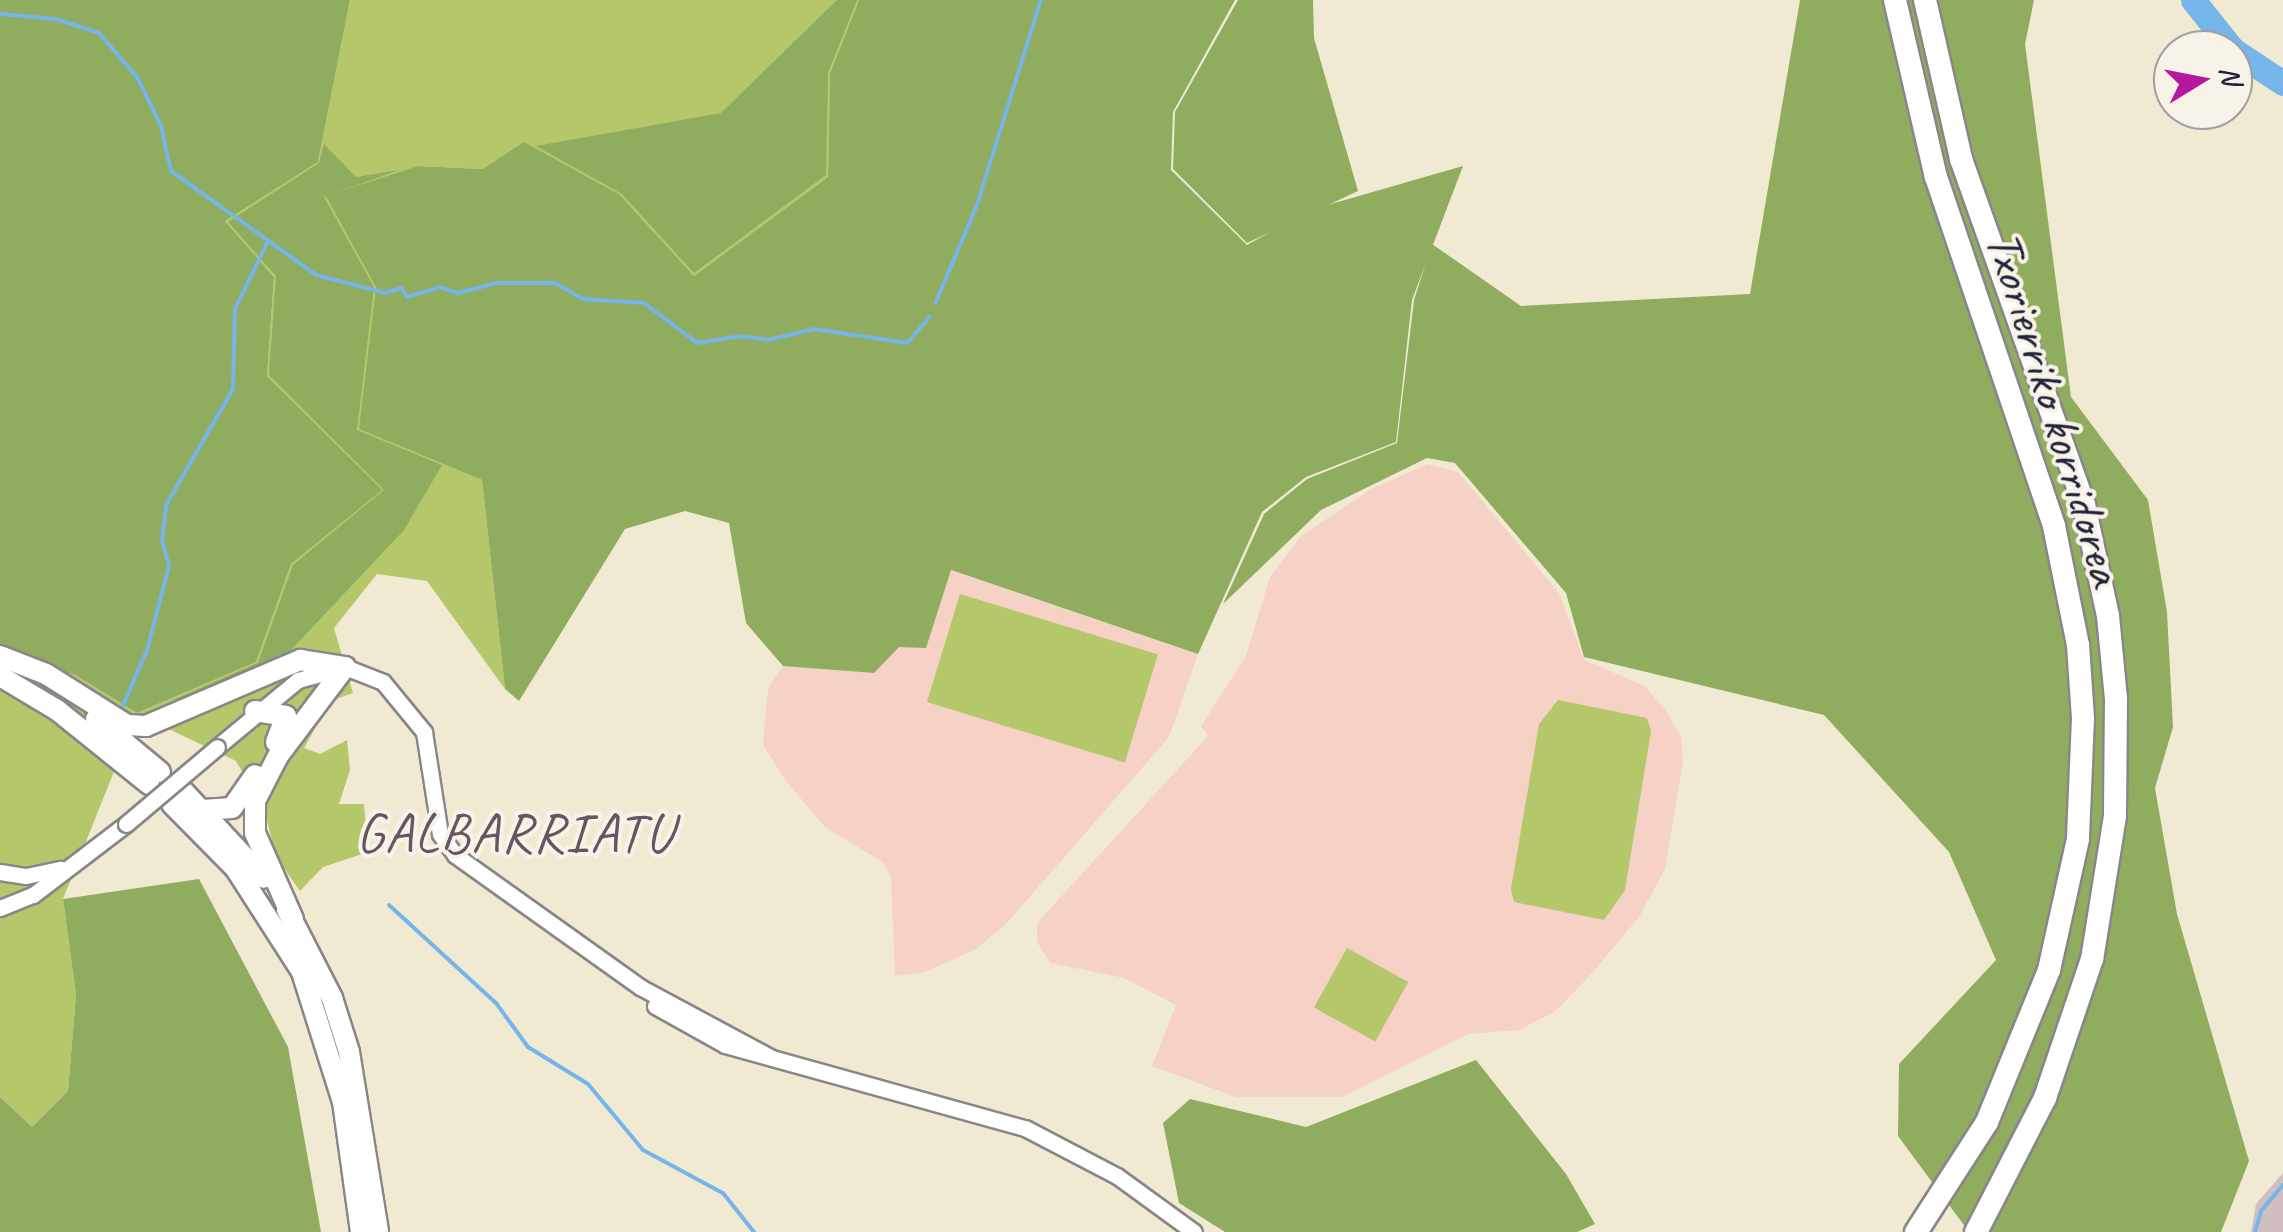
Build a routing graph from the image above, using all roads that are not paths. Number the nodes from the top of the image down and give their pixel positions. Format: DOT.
graph roads {
  1 [pos="1895,0"];
  2 [pos="1925,0"];
  3 [pos="0,656"];
  4 [pos="345,667"];
  5 [pos="0,676"];
  6 [pos="0,688"];
  7 [pos="57,710"];
  8 [pos="254,711"];
  9 [pos="203,810"];
  10 [pos="73,864"];
  11 [pos="0,872"];
  12 [pos="0,908"];
  13 [pos="293,918"];
  14 [pos="361,1232"];
  15 [pos="378,1232"];
  16 [pos="1194,1232"];
  17 [pos="1916,1232"];
  18 [pos="1976,1232"];
  1 -- 17 [label="highway, Txorierriko korridorea"];
  2 -- 18 [label="highway, Txorierriko korridorea"];
  3 -- 4 [label="main road"];
  3 -- 7 [label="main road"];
  4 -- 8 [label="street"];
  4 -- 13 [label="main road"];
  4 -- 16 [label="street"];
  5 -- 7 [label="main road"];
  6 -- 7 [label="main road"];
  8 -- 9 [label="main road"];
  8 -- 10 [label="street, bridge"];
  9 -- 13 [label="main road"];
  9 -- 14 [label="main road"];
  10 -- 11 [label="street"];
  10 -- 12 [label="street"];
  13 -- 15 [label="main road"];
}
